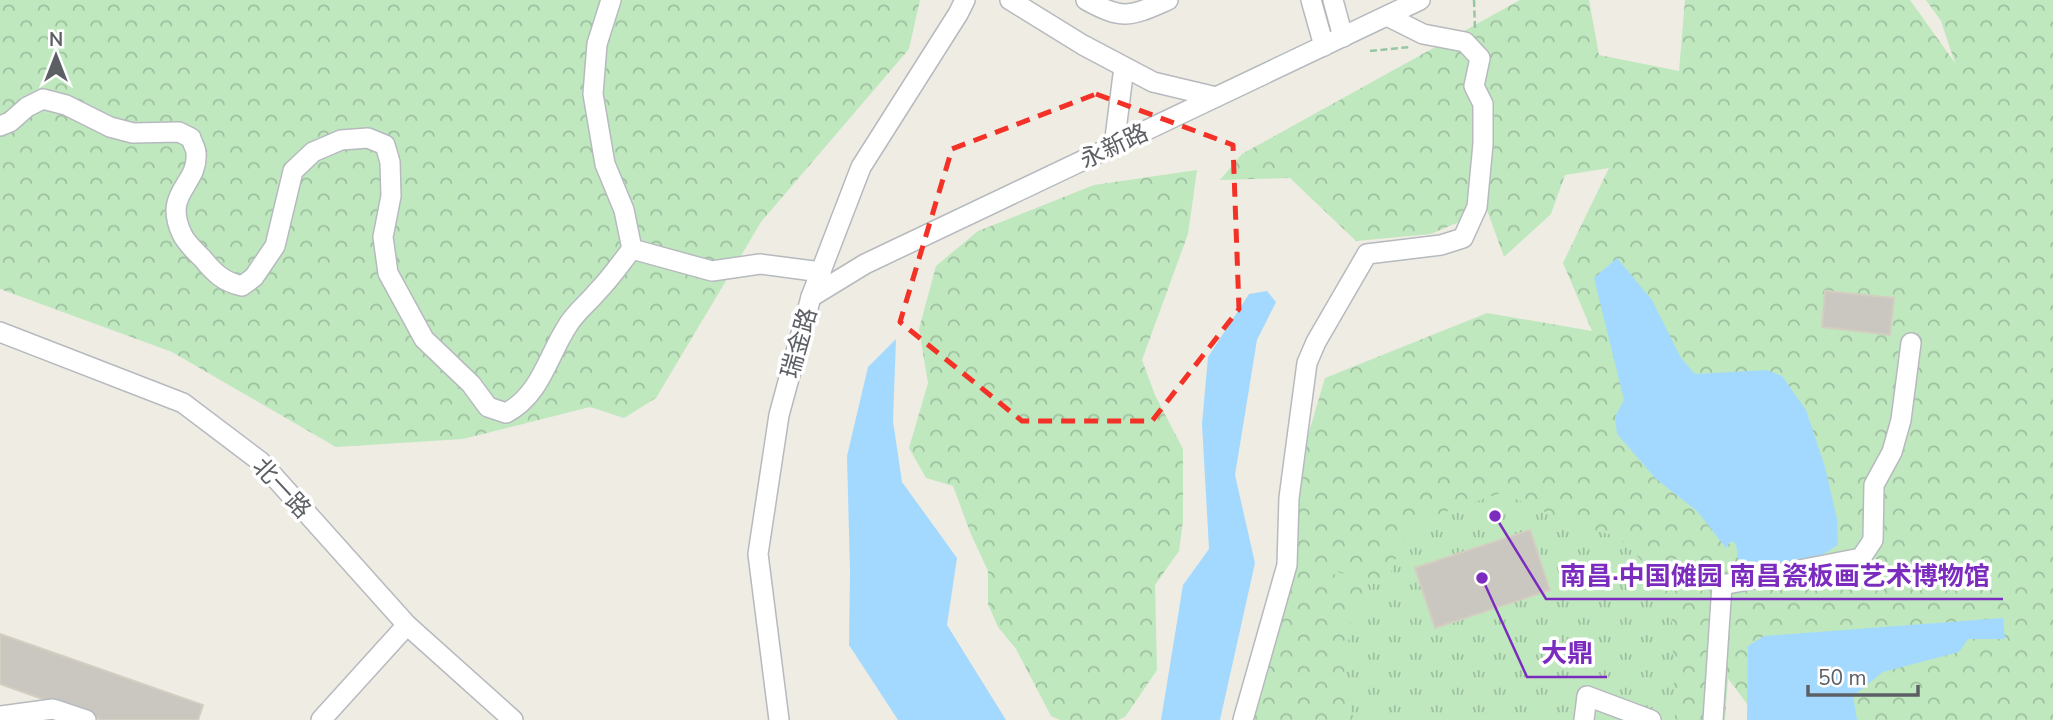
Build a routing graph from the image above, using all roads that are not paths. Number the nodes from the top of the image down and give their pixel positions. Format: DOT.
graph roads {
  1 [pos="611,0"];
  2 [pos="965,0"];
  3 [pos="1010,0"];
  4 [pos="1086,0"];
  5 [pos="1168,0"];
  6 [pos="1311,0"];
  7 [pos="1333,0"];
  8 [pos="1420,0"];
  9 [pos="1387,16"];
  10 [pos="1343,37"];
  11 [pos="1324,46"];
  12 [pos="1124,67"];
  13 [pos="1216,97"];
  14 [pos="0,126"];
  15 [pos="1114,146"];
  16 [pos="632,249"];
  17 [pos="821,272"];
  18 [pos="811,297"];
  19 [pos="0,332"];
  20 [pos="1911,343"];
  21 [pos="407,625"];
  22 [pos="0,716"];
  23 [pos="86,720"];
  24 [pos="321,720"];
  25 [pos="513,720"];
  26 [pos="779,720"];
  27 [pos="1243,720"];
  28 [pos="1584,720"];
  29 [pos="1651,720"];
  30 [pos="1713,720"];
  1 -- 16 [label="street"];
  2 -- 17 [label="street, 瑞金路"];
  3 -- 12 [label="street"];
  4 -- 5 [label="street"];
  6 -- 11 [label="street"];
  7 -- 10 [label="street"];
  8 -- 9 [label="street, 永新路"];
  9 -- 10 [label="street, 永新路"];
  9 -- 27 [label="street"];
  10 -- 11 [label="street, 永新路"];
  11 -- 13 [label="street, 永新路"];
  12 -- 13 [label="street"];
  12 -- 15 [label="street"];
  13 -- 15 [label="street, 永新路"];
  14 -- 16 [label="street"];
  15 -- 18 [label="street, 永新路"];
  16 -- 17 [label="street"];
  17 -- 18 [label="street, 瑞金路"];
  18 -- 26 [label="street, 瑞金路"];
  19 -- 21 [label="street, 北一路"];
  20 -- 30 [label="street"];
  21 -- 24 [label="street"];
  21 -- 25 [label="street, 北一路"];
  22 -- 23 [label="street"];
  28 -- 29 [label="street"];
}
